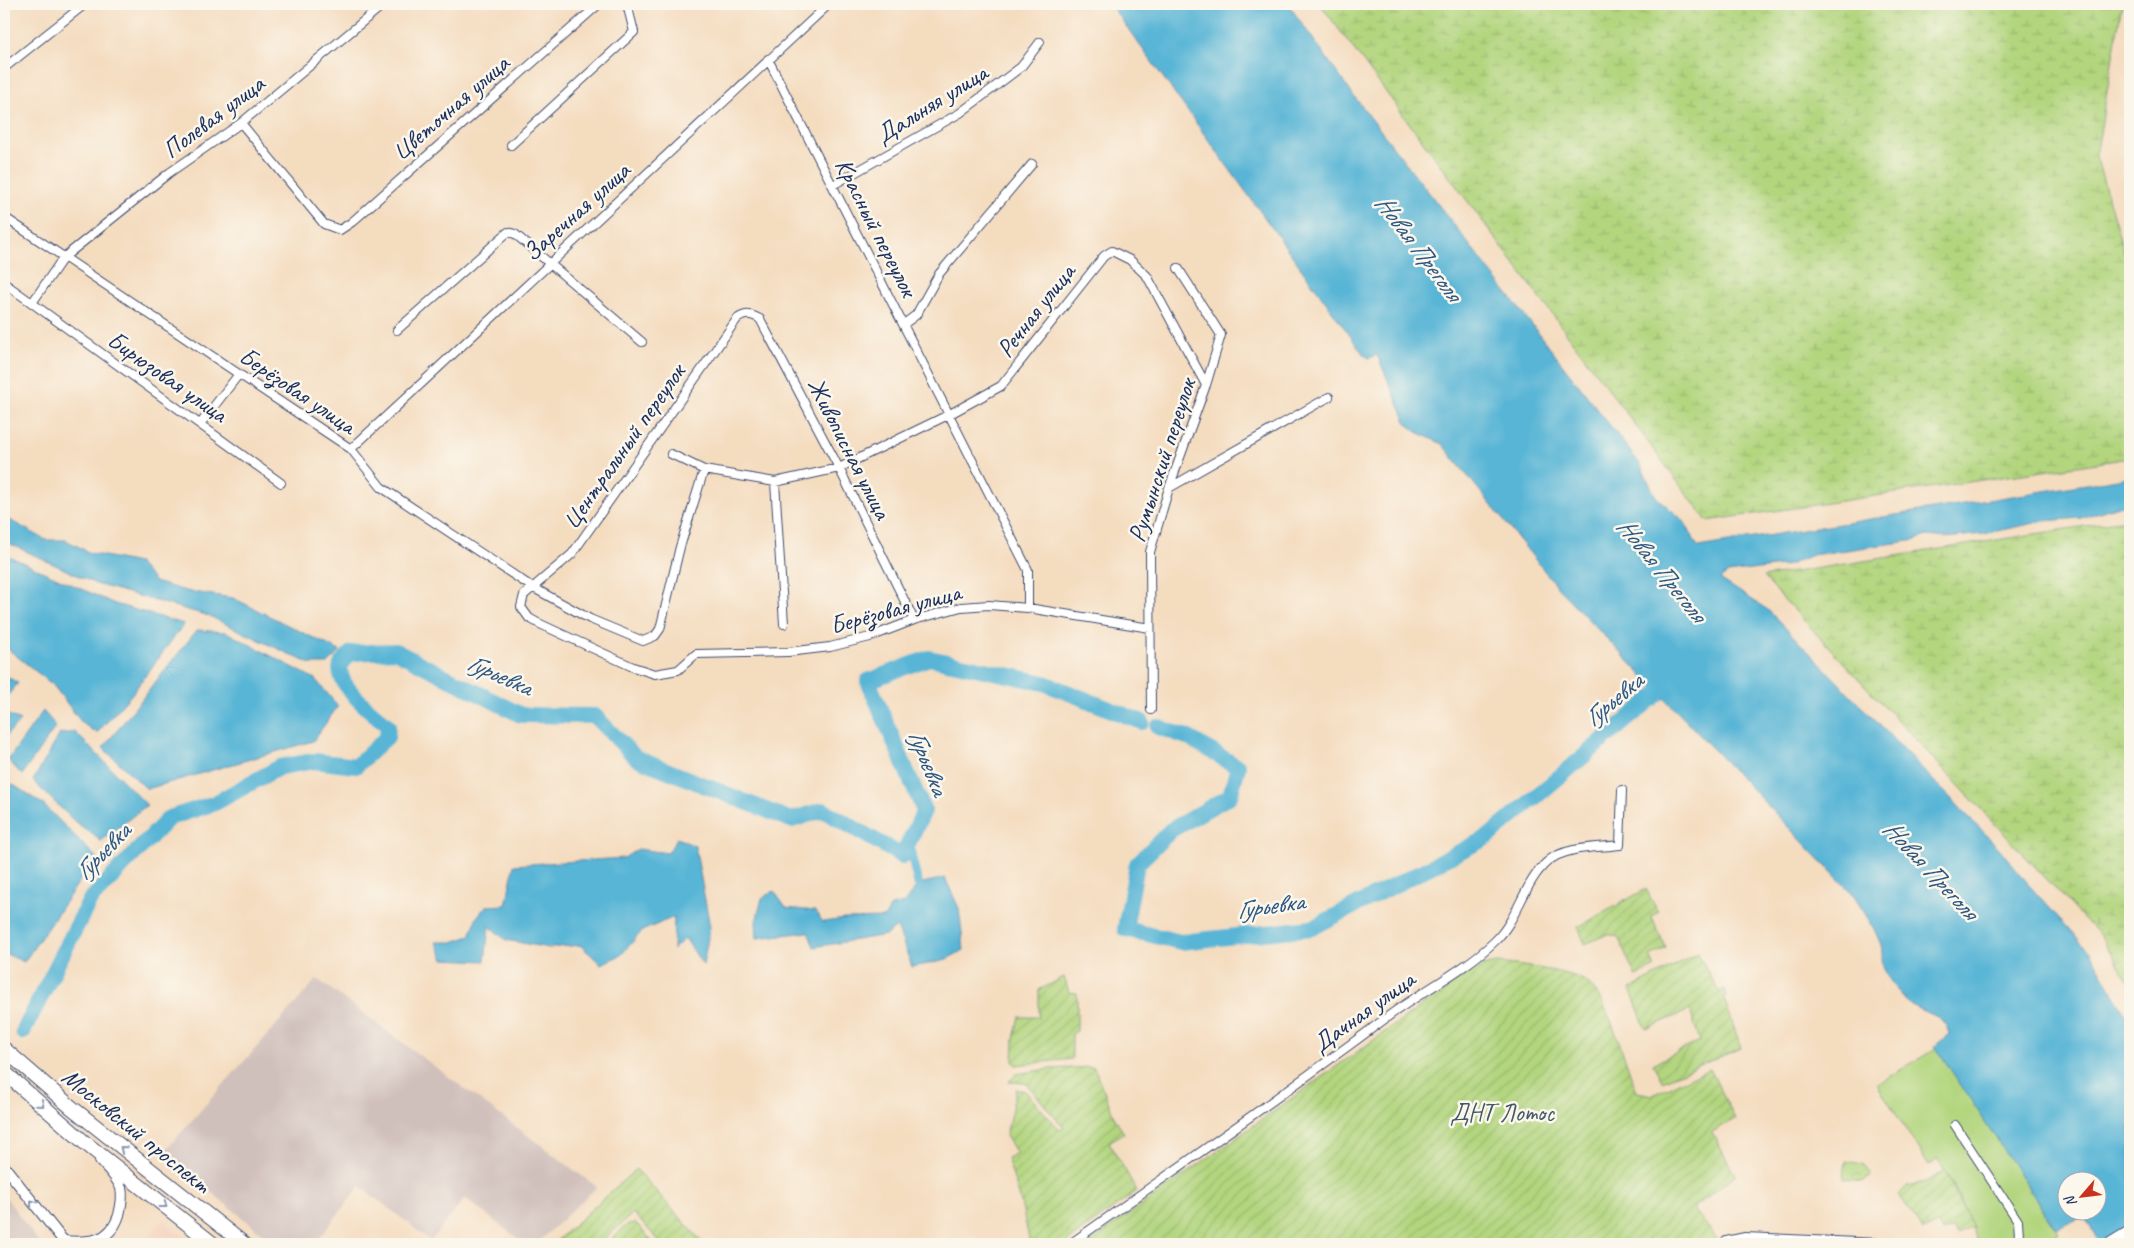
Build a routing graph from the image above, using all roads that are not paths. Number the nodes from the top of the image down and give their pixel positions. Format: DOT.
graph roads {
  1 [pos="85,4"];
  2 [pos="384,4"];
  3 [pos="599,4"];
  4 [pos="627,4"];
  5 [pos="829,4"];
  6 [pos="1040,42"];
  7 [pos="768,60"];
  8 [pos="4,68"];
  9 [pos="241,123"];
  10 [pos="511,145"];
  11 [pos="1032,164"];
  12 [pos="833,185"];
  13 [pos="4,216"];
  14 [pos="63,258"];
  15 [pos="548,264"];
  16 [pos="1178,268"];
  17 [pos="4,283"];
  18 [pos="32,303"];
  19 [pos="738,319"];
  20 [pos="904,324"];
  21 [pos="397,330"];
  22 [pos="642,342"];
  23 [pos="239,374"];
  24 [pos="1206,384"];
  25 [pos="1329,397"];
  26 [pos="950,414"];
  27 [pos="201,423"];
  28 [pos="351,449"];
  29 [pos="671,454"];
  30 [pos="839,468"];
  31 [pos="704,470"];
  32 [pos="775,482"];
  33 [pos="281,483"];
  34 [pos="1169,488"];
  35 [pos="532,588"];
  36 [pos="1028,608"];
  37 [pos="914,620"];
  38 [pos="784,624"];
  39 [pos="1150,628"];
  40 [pos="1151,710"];
  41 [pos="1622,790"];
  42 [pos="7,1052"];
  43 [pos="4,1072"];
  44 [pos="1955,1125"];
  45 [pos="84,1142"];
  46 [pos="4,1166"];
  47 [pos="2130,1234"];
  48 [pos="64,1242"];
  49 [pos="1726,1243"];
  50 [pos="213,1244"];
  51 [pos="244,1244"];
  52 [pos="1070,1244"];
  53 [pos="1902,1244"];
  54 [pos="2012,1244"];
  55 [pos="2112,1244"];
  1 -- 8 [label="street"];
  2 -- 9 [label="street, Полевая улица"];
  3 -- 9 [label="street, Цветочная улица"];
  4 -- 10 [label="street"];
  5 -- 7 [label="street, Заречная улица"];
  6 -- 12 [label="street, Дальняя улица"];
  7 -- 12 [label="street, Красный переулок"];
  7 -- 15 [label="street, Заречная улица"];
  9 -- 14 [label="street, Полевая улица"];
  11 -- 20 [label="street"];
  12 -- 20 [label="street, Красный переулок"];
  13 -- 14 [label="street, Берёзовая улица"];
  14 -- 18 [label="street"];
  14 -- 23 [label="street, Берёзовая улица"];
  15 -- 21 [label="street"];
  15 -- 22 [label="street"];
  15 -- 28 [label="street, Заречная улица"];
  16 -- 24 [label="street, Румынский переулок"];
  17 -- 18 [label="street, Бирюзовая улица"];
  18 -- 27 [label="street, Бирюзовая улица"];
  19 -- 30 [label="street, Живописная улица"];
  19 -- 35 [label="street, Центральный переулок"];
  20 -- 26 [label="street, Красный переулок"];
  23 -- 27 [label="street"];
  23 -- 28 [label="street, Берёзовая улица"];
  24 -- 26 [label="street, Речная улица"];
  24 -- 34 [label="street, Румынский переулок"];
  25 -- 34 [label="street"];
  26 -- 30 [label="street, Речная улица"];
  26 -- 36 [label="street, Красный переулок"];
  27 -- 33 [label="street, Бирюзовая улица"];
  28 -- 35 [label="street, Берёзовая улица"];
  29 -- 31 [label="street, Центральный переулок"];
  30 -- 32 [label="street, Центральный переулок"];
  30 -- 37 [label="street, Живописная улица"];
  31 -- 32 [label="street, Центральный переулок"];
  31 -- 35 [label="street, Берёзовая улица"];
  32 -- 38 [label="street"];
  34 -- 39 [label="street, Румынский переулок"];
  35 -- 37 [label="street, Берёзовая улица"];
  36 -- 37 [label="street, Берёзовая улица"];
  36 -- 39 [label="street, Берёзовая улица"];
  39 -- 40 [label="street, Румынский переулок"];
  41 -- 52 [label="street, Дачная улица"];
  51 -- 42 [label="highway, Московский проспект, one-way"];
  43 -- 45 [label="highway, Московский проспект, one-way"];
  44 -- 54 [label="street"];
  45 -- 48 [label="main road"];
  45 -- 50 [label="highway, Московский проспект, one-way"];
  48 -- 46 [label="main road, one-way"];
  47 -- 55 [label="highway"];
  49 -- 53 [label="street"];
}
